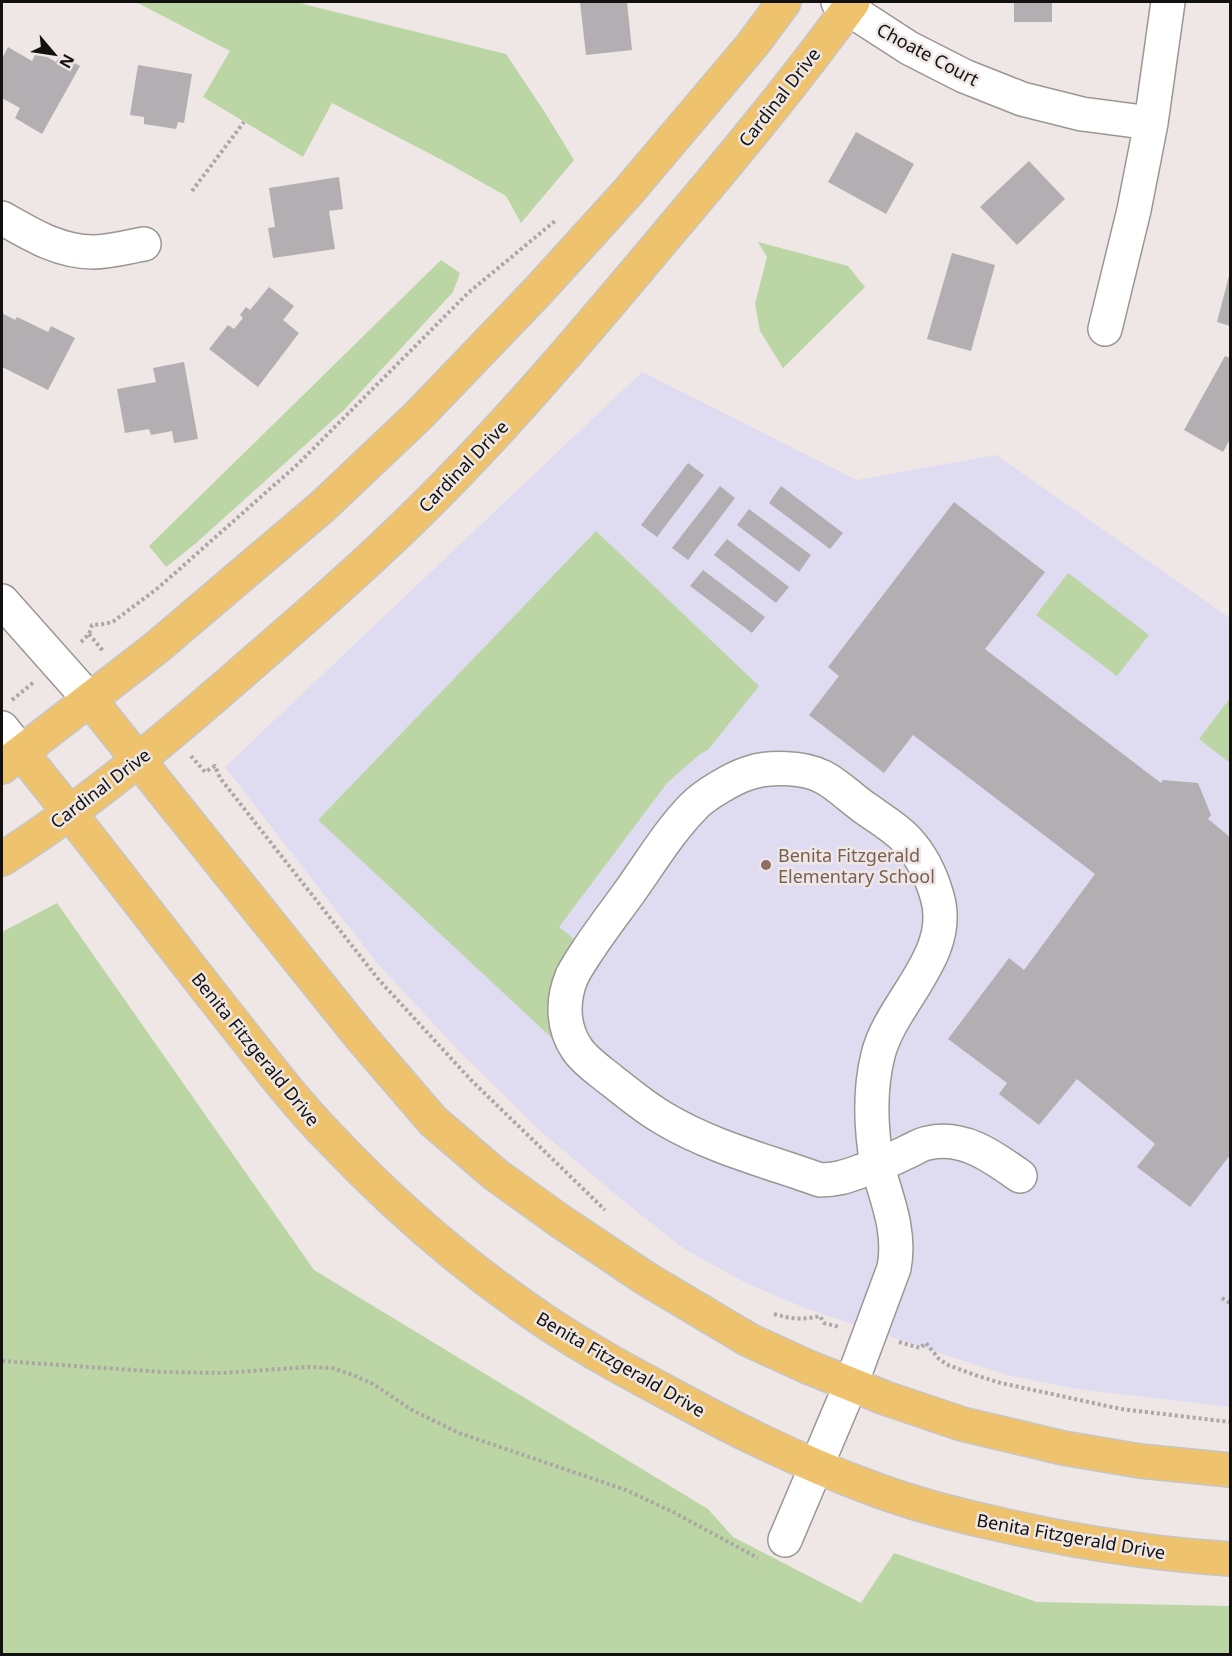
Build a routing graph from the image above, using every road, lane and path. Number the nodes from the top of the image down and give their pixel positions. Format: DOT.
graph roads {
  1 [pos="784,2"];
  2 [pos="1168,2"];
  3 [pos="846,4"];
  4 [pos="244,122"];
  5 [pos="1150,123"];
  6 [pos="192,191"];
  7 [pos="2,218"];
  8 [pos="560,218"];
  9 [pos="144,244"];
  10 [pos="1105,329"];
  11 [pos="2,601"];
  12 [pos="123,674"];
  13 [pos="90,700"];
  14 [pos="2,728"];
  15 [pos="172,733"];
  16 [pos="12,760"];
  17 [pos="138,761"];
  18 [pos="70,813"];
  19 [pos="2,859"];
  20 [pos="877,1165"];
  21 [pos="1020,1176"];
  22 [pos="610,1215"];
  23 [pos="1222,1298"];
  24 [pos="1230,1303"];
  25 [pos="766,1310"];
  26 [pos="824,1323"];
  27 [pos="920,1348"];
  28 [pos="2,1361"];
  29 [pos="851,1384"];
  30 [pos="1230,1422"];
  31 [pos="817,1465"];
  32 [pos="1230,1470"];
  33 [pos="776,1551"];
  34 [pos="1230,1559"];
  1 -- 12 [label="main road"];
  2 -- 5 [label="street"];
  3 -- 5 [label="street, Choate Court"];
  3 -- 15 [label="main road, Cardinal Drive"];
  4 -- 6 [label="path"];
  5 -- 10 [label="street"];
  7 -- 9 [label="street"];
  8 -- 12 [label="path"];
  11 -- 13 [label="street"];
  12 -- 13 [label="main road"];
  13 -- 16 [label="main road"];
  13 -- 17 [label="main road"];
  14 -- 16 [label="street"];
  15 -- 17 [label="main road, Cardinal Drive"];
  15 -- 22 [label="path"];
  16 -- 18 [label="main road, Benita Fitzgerald Drive"];
  17 -- 18 [label="main road, Cardinal Drive"];
  17 -- 29 [label="main road"];
  18 -- 19 [label="main road, Cardinal Drive"];
  18 -- 31 [label="main road, Benita Fitzgerald Drive"];
  20 -- 20 [label="street"];
  20 -- 21 [label="street"];
  20 -- 29 [label="street"];
  23 -- 24 [label="path"];
  25 -- 26 [label="path"];
  27 -- 30 [label="path"];
  28 -- 33 [label="path"];
  29 -- 31 [label="street"];
  29 -- 32 [label="main road"];
  31 -- 33 [label="street"];
  31 -- 34 [label="main road, Benita Fitzgerald Drive"];
}
